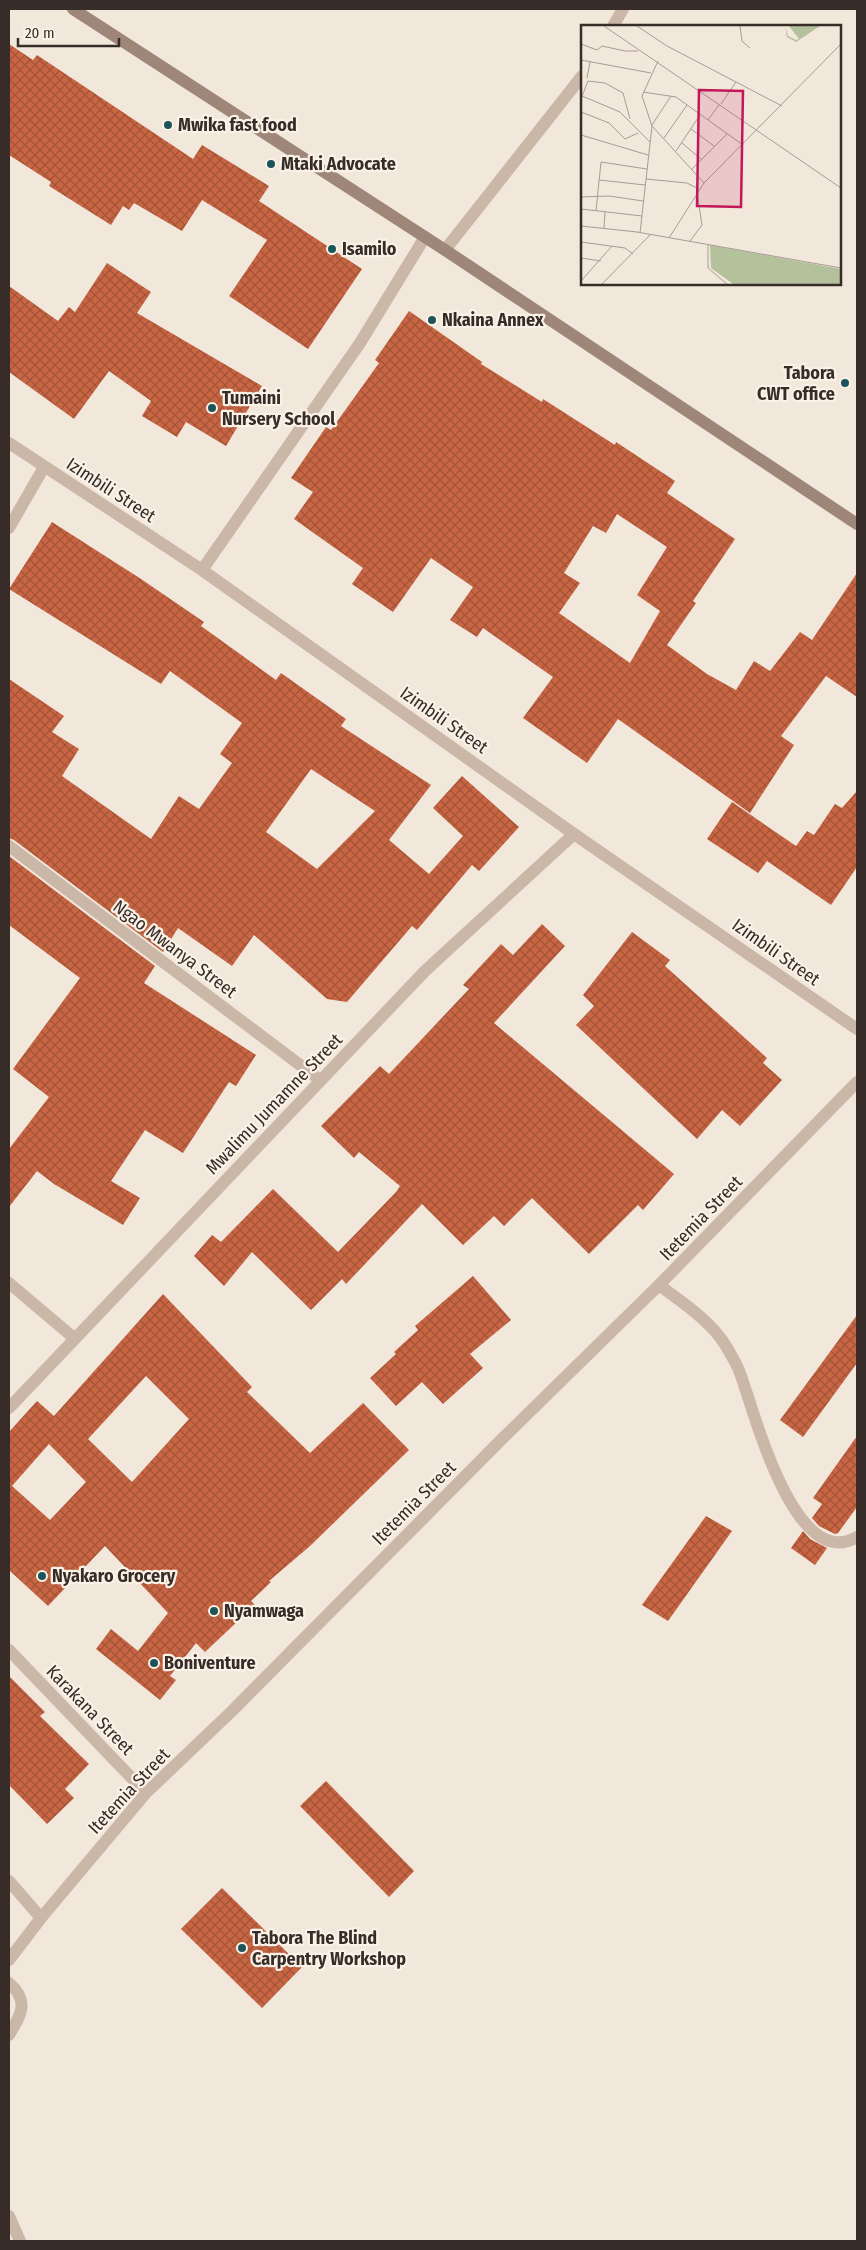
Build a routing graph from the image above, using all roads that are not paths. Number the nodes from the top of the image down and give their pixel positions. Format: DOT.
graph roads {
  1 [pos="73,9"];
  2 [pos="623,9"];
  3 [pos="613,25"];
  4 [pos="581,77"];
  5 [pos="425,237"];
  6 [pos="445,250"];
  7 [pos="9,443"];
  8 [pos="44,467"];
  9 [pos="857,524"];
  10 [pos="9,528"];
  11 [pos="202,570"];
  12 [pos="574,834"];
  13 [pos="9,846"];
  14 [pos="857,1030"];
  15 [pos="320,1080"];
  16 [pos="857,1082"];
  17 [pos="9,1283"];
  18 [pos="659,1285"];
  19 [pos="74,1338"];
  20 [pos="9,1408"];
  21 [pos="857,1537"];
  22 [pos="9,1650"];
  23 [pos="146,1794"];
  24 [pos="9,1881"];
  25 [pos="41,1918"];
  26 [pos="9,1960"];
  27 [pos="9,1983"];
  28 [pos="9,2035"];
  29 [pos="9,2216"];
  30 [pos="20,2241"];
  1 -- 5 [label="main road"];
  2 -- 3 [label="street"];
  4 -- 6 [label="street"];
  5 -- 6 [label="main road"];
  5 -- 11 [label="street"];
  6 -- 9 [label="main road"];
  7 -- 8 [label="street, Izimbili Street"];
  8 -- 10 [label="street"];
  8 -- 11 [label="street, Izimbili Street"];
  11 -- 12 [label="street, Izimbili Street"];
  12 -- 14 [label="street, Izimbili Street"];
  12 -- 15 [label="street, Mwalimu Jumamne Street"];
  13 -- 15 [label="street, Ngao Mwanya Street"];
  15 -- 19 [label="street, Mwalimu Jumamne Street"];
  16 -- 18 [label="street, Itetemia Street"];
  17 -- 19 [label="street"];
  18 -- 21 [label="street"];
  18 -- 23 [label="street, Itetemia Street"];
  19 -- 20 [label="street, Mwalimu Jumamne Street"];
  22 -- 23 [label="street, Karakana Street"];
  23 -- 25 [label="street, Itetemia Street"];
  24 -- 25 [label="street"];
  25 -- 26 [label="street, Itetemia Street"];
  27 -- 28 [label="street"];
  29 -- 30 [label="street"];
}
